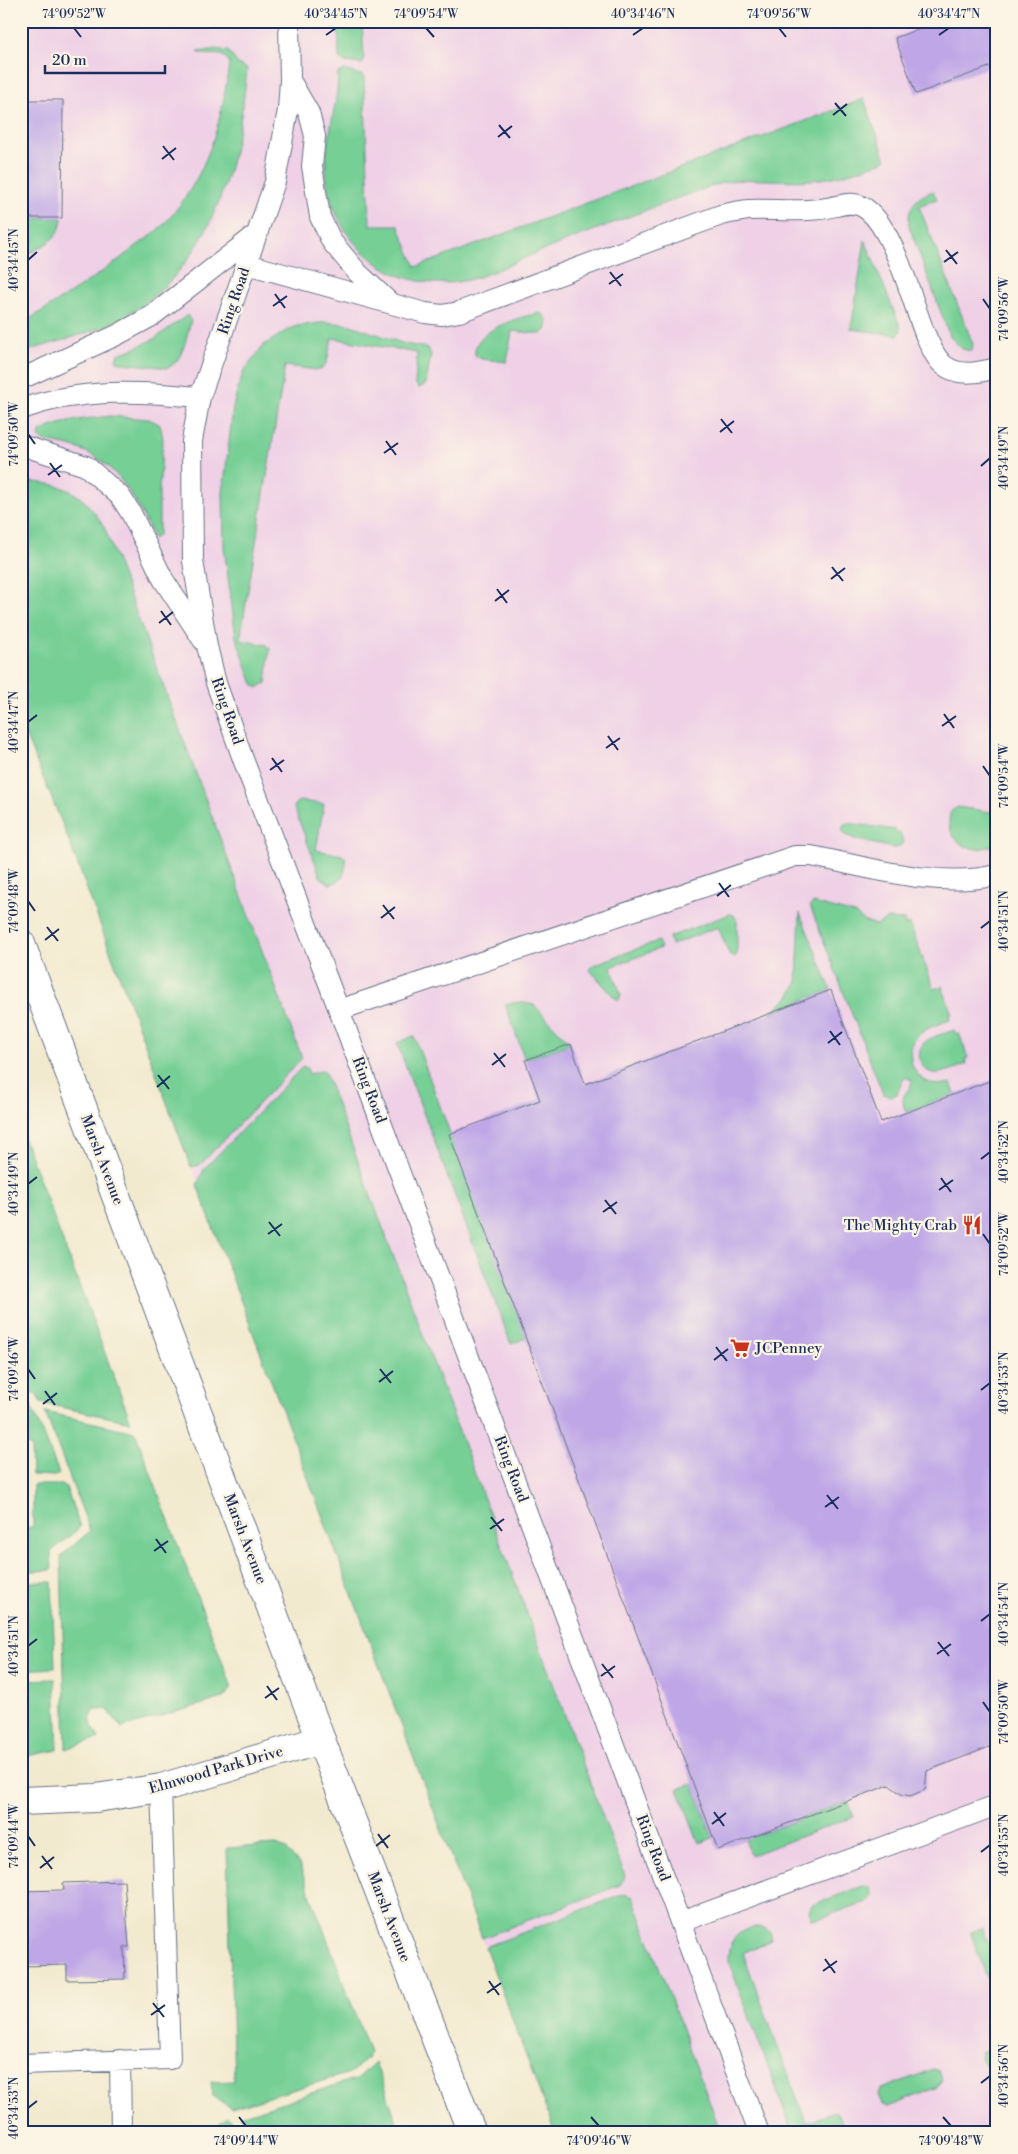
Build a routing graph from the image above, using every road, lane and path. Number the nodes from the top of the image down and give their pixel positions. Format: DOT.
graph roads {
  1 [pos="289,21"];
  2 [pos="290,80"];
  3 [pos="258,233"];
  4 [pos="247,264"];
  5 [pos="391,304"];
  6 [pos="997,368"];
  7 [pos="21,380"];
  8 [pos="200,397"];
  9 [pos="21,409"];
  10 [pos="21,445"];
  11 [pos="207,646"];
  12 [pos="997,875"];
  13 [pos="21,944"];
  14 [pos="340,1010"];
  15 [pos="321,1740"];
  16 [pos="161,1788"];
  17 [pos="21,1801"];
  18 [pos="997,1805"];
  19 [pos="681,1922"];
  20 [pos="120,2060"];
  21 [pos="21,2064"];
  22 [pos="121,2133"];
  23 [pos="472,2133"];
  24 [pos="759,2133"];
  1 -- 2 [label="lane, Ring Road"];
  2 -- 3 [label="lane, Ring Road"];
  2 -- 5 [label="lane"];
  3 -- 4 [label="lane, Ring Road"];
  3 -- 7 [label="lane"];
  4 -- 5 [label="lane"];
  4 -- 8 [label="lane, Ring Road"];
  5 -- 6 [label="lane"];
  8 -- 9 [label="lane"];
  8 -- 11 [label="lane, Ring Road"];
  10 -- 11 [label="lane"];
  11 -- 14 [label="lane, Ring Road"];
  12 -- 14 [label="lane"];
  13 -- 15 [label="street, Marsh Avenue"];
  14 -- 19 [label="lane, Ring Road"];
  15 -- 16 [label="street, Elmwood Park Drive"];
  15 -- 23 [label="street, Marsh Avenue"];
  16 -- 17 [label="street, Elmwood Park Drive"];
  16 -- 20 [label="lane"];
  18 -- 19 [label="lane"];
  19 -- 24 [label="lane, Ring Road"];
  20 -- 21 [label="lane"];
  20 -- 22 [label="lane"];
}
